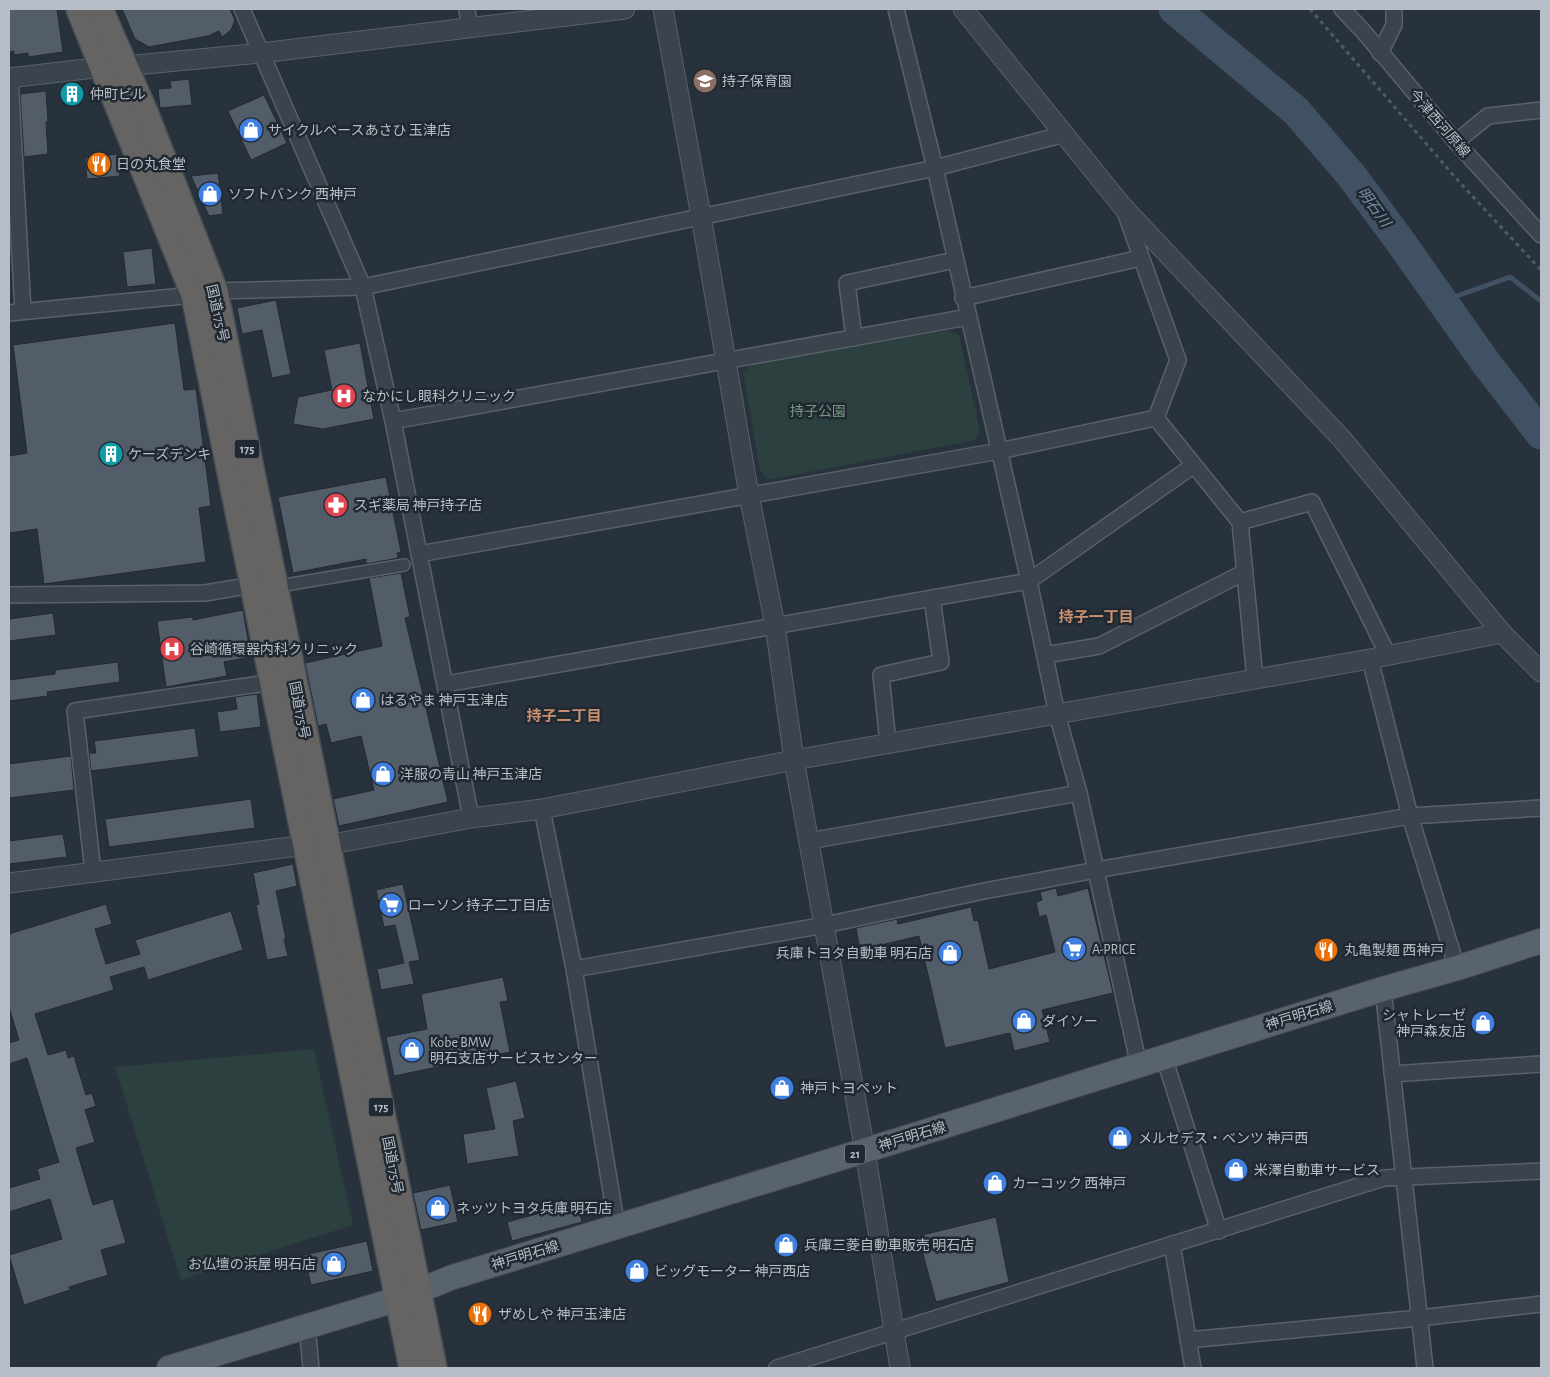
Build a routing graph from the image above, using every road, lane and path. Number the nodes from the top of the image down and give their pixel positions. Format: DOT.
graph roads {
  1 [pos="79,9"];
  2 [pos="100,9"];
  3 [pos="242,9"];
  4 [pos="625,9"];
  5 [pos="663,9"];
  6 [pos="896,9"];
  7 [pos="963,9"];
  8 [pos="1310,9"];
  9 [pos="1342,9"];
  10 [pos="1394,9"];
  11 [pos="468,18"];
  12 [pos="261,53"];
  13 [pos="1380,53"];
  14 [pos="114,67"];
  15 [pos="9,78"];
  16 [pos="1541,110"];
  17 [pos="1065,134"];
  18 [pos="1456,142"];
  19 [pos="935,168"];
  20 [pos="1123,207"];
  21 [pos="701,216"];
  22 [pos="1541,235"];
  23 [pos="1141,258"];
  24 [pos="955,260"];
  25 [pos="1541,270"];
  26 [pos="363,287"];
  27 [pos="204,293"];
  28 [pos="963,298"];
  29 [pos="16,312"];
  30 [pos="968,317"];
  31 [pos="854,338"];
  32 [pos="726,362"];
  33 [pos="1156,418"];
  34 [pos="393,421"];
  35 [pos="998,451"];
  36 [pos="1194,465"];
  37 [pos="749,495"];
  38 [pos="1240,522"];
  39 [pos="419,554"];
  40 [pos="404,565"];
  41 [pos="1245,572"];
  42 [pos="1029,580"];
  43 [pos="271,584"];
  44 [pos="9,595"];
  45 [pos="932,598"];
  46 [pos="775,626"];
  47 [pos="1502,633"];
  48 [pos="1045,655"];
  49 [pos="1388,655"];
  50 [pos="1370,659"];
  51 [pos="1541,672"];
  52 [pos="1255,679"];
  53 [pos="283,681"];
  54 [pos="446,684"];
  55 [pos="1057,714"];
  56 [pos="888,743"];
  57 [pos="794,760"];
  58 [pos="1079,793"];
  59 [pos="1541,808"];
  60 [pos="542,809"];
  61 [pos="1410,816"];
  62 [pos="471,818"];
  63 [pos="809,841"];
  64 [pos="317,845"];
  65 [pos="1096,870"];
  66 [pos="93,872"];
  67 [pos="9,883"];
  68 [pos="824,925"];
  69 [pos="1541,941"];
  70 [pos="1457,968"];
  71 [pos="574,969"];
  72 [pos="1383,989"];
  73 [pos="1164,1057"];
  74 [pos="1541,1064"];
  75 [pos="1139,1066"];
  76 [pos="1392,1074"];
  77 [pos="865,1151"];
  78 [pos="1541,1171"];
  79 [pos="1404,1178"];
  80 [pos="617,1227"];
  81 [pos="1219,1231"];
  82 [pos="1172,1244"];
  83 [pos="408,1295"];
  84 [pos="1541,1304"];
  85 [pos="1420,1318"];
  86 [pos="307,1326"];
  87 [pos="894,1332"];
  88 [pos="1188,1340"];
  89 [pos="169,1368"];
  90 [pos="311,1368"];
  91 [pos="412,1368"];
  92 [pos="434,1368"];
  93 [pos="777,1368"];
  94 [pos="900,1368"];
  95 [pos="1193,1368"];
  96 [pos="1425,1368"];
  1 -- 14 [label="highway, 国道175号 / 175"];
  2 -- 14 [label="highway, 国道175号 / 175"];
  3 -- 12 [label="street"];
  4 -- 11 [label="street"];
  5 -- 21 [label="street"];
  6 -- 19 [label="street"];
  7 -- 17 [label="street"];
  8 -- 25 [label="path"];
  9 -- 13 [label="street, 今津西河原線"];
  10 -- 13 [label="street"];
  11 -- 12 [label="street"];
  12 -- 14 [label="street"];
  12 -- 26 [label="street"];
  13 -- 18 [label="street, 今津西河原線"];
  14 -- 15 [label="street"];
  14 -- 27 [label="highway, 国道175号 / 175"];
  15 -- 29 [label="street"];
  16 -- 18 [label="street"];
  17 -- 19 [label="street"];
  17 -- 20 [label="street"];
  18 -- 22 [label="street, 今津西河原線"];
  19 -- 21 [label="street"];
  19 -- 24 [label="street"];
  20 -- 23 [label="street"];
  20 -- 47 [label="street"];
  21 -- 26 [label="street"];
  21 -- 32 [label="street"];
  23 -- 28 [label="street"];
  23 -- 33 [label="street"];
  24 -- 28 [label="street"];
  24 -- 31 [label="street"];
  26 -- 27 [label="street"];
  26 -- 34 [label="street"];
  27 -- 29 [label="street"];
  27 -- 43 [label="highway, 国道175号 / 175"];
  28 -- 30 [label="street"];
  30 -- 31 [label="street"];
  30 -- 35 [label="street"];
  31 -- 32 [label="street"];
  32 -- 34 [label="street"];
  32 -- 37 [label="street"];
  33 -- 35 [label="street"];
  33 -- 36 [label="street"];
  34 -- 39 [label="street"];
  35 -- 37 [label="street"];
  35 -- 42 [label="street"];
  36 -- 38 [label="street"];
  36 -- 42 [label="street"];
  37 -- 39 [label="street"];
  37 -- 46 [label="street"];
  38 -- 41 [label="street"];
  38 -- 49 [label="street"];
  39 -- 54 [label="street"];
  40 -- 43 [label="street"];
  41 -- 48 [label="street"];
  41 -- 52 [label="street"];
  42 -- 45 [label="street"];
  42 -- 48 [label="street"];
  43 -- 44 [label="street"];
  43 -- 53 [label="highway, 国道175号 / 175"];
  45 -- 46 [label="street"];
  45 -- 56 [label="street"];
  46 -- 54 [label="street"];
  46 -- 57 [label="street"];
  47 -- 49 [label="street"];
  47 -- 51 [label="street"];
  48 -- 55 [label="street"];
  49 -- 50 [label="street"];
  50 -- 52 [label="street"];
  50 -- 61 [label="street"];
  52 -- 55 [label="street"];
  53 -- 64 [label="highway, 国道175号 / 175"];
  53 -- 66 [label="street"];
  54 -- 62 [label="street"];
  55 -- 56 [label="street"];
  55 -- 58 [label="street"];
  56 -- 57 [label="street"];
  57 -- 60 [label="street"];
  57 -- 63 [label="street"];
  58 -- 63 [label="street"];
  58 -- 65 [label="street"];
  59 -- 61 [label="street"];
  60 -- 62 [label="street"];
  60 -- 71 [label="street"];
  61 -- 65 [label="street"];
  61 -- 70 [label="street"];
  62 -- 64 [label="street"];
  63 -- 68 [label="street"];
  64 -- 66 [label="street"];
  64 -- 83 [label="highway, 国道175号 / 175"];
  65 -- 68 [label="street"];
  65 -- 75 [label="street"];
  66 -- 67 [label="street"];
  68 -- 71 [label="street"];
  68 -- 77 [label="street"];
  69 -- 70 [label="main road, 神戸明石線 / 21"];
  70 -- 72 [label="main road, 神戸明石線 / 21"];
  71 -- 80 [label="street"];
  72 -- 73 [label="main road, 神戸明石線 / 21"];
  72 -- 76 [label="street"];
  73 -- 75 [label="main road, 神戸明石線 / 21"];
  73 -- 81 [label="street"];
  74 -- 76 [label="street"];
  75 -- 77 [label="main road, 神戸明石線 / 21"];
  76 -- 79 [label="street"];
  77 -- 80 [label="main road, 神戸明石線 / 21"];
  77 -- 87 [label="street"];
  78 -- 79 [label="street"];
  79 -- 81 [label="street"];
  79 -- 85 [label="street"];
  80 -- 83 [label="main road, 神戸明石線 / 21"];
  81 -- 82 [label="street"];
  82 -- 87 [label="street"];
  82 -- 88 [label="street"];
  83 -- 86 [label="main road, 神戸明石線 / 21"];
  83 -- 91 [label="highway, 国道175号 / 175"];
  83 -- 92 [label="highway, 国道175号 / 175"];
  84 -- 85 [label="street"];
  85 -- 88 [label="street"];
  85 -- 96 [label="street"];
  86 -- 89 [label="main road, 神戸明石線 / 21"];
  86 -- 90 [label="street"];
  87 -- 93 [label="street"];
  87 -- 94 [label="street"];
  88 -- 95 [label="street"];
}
